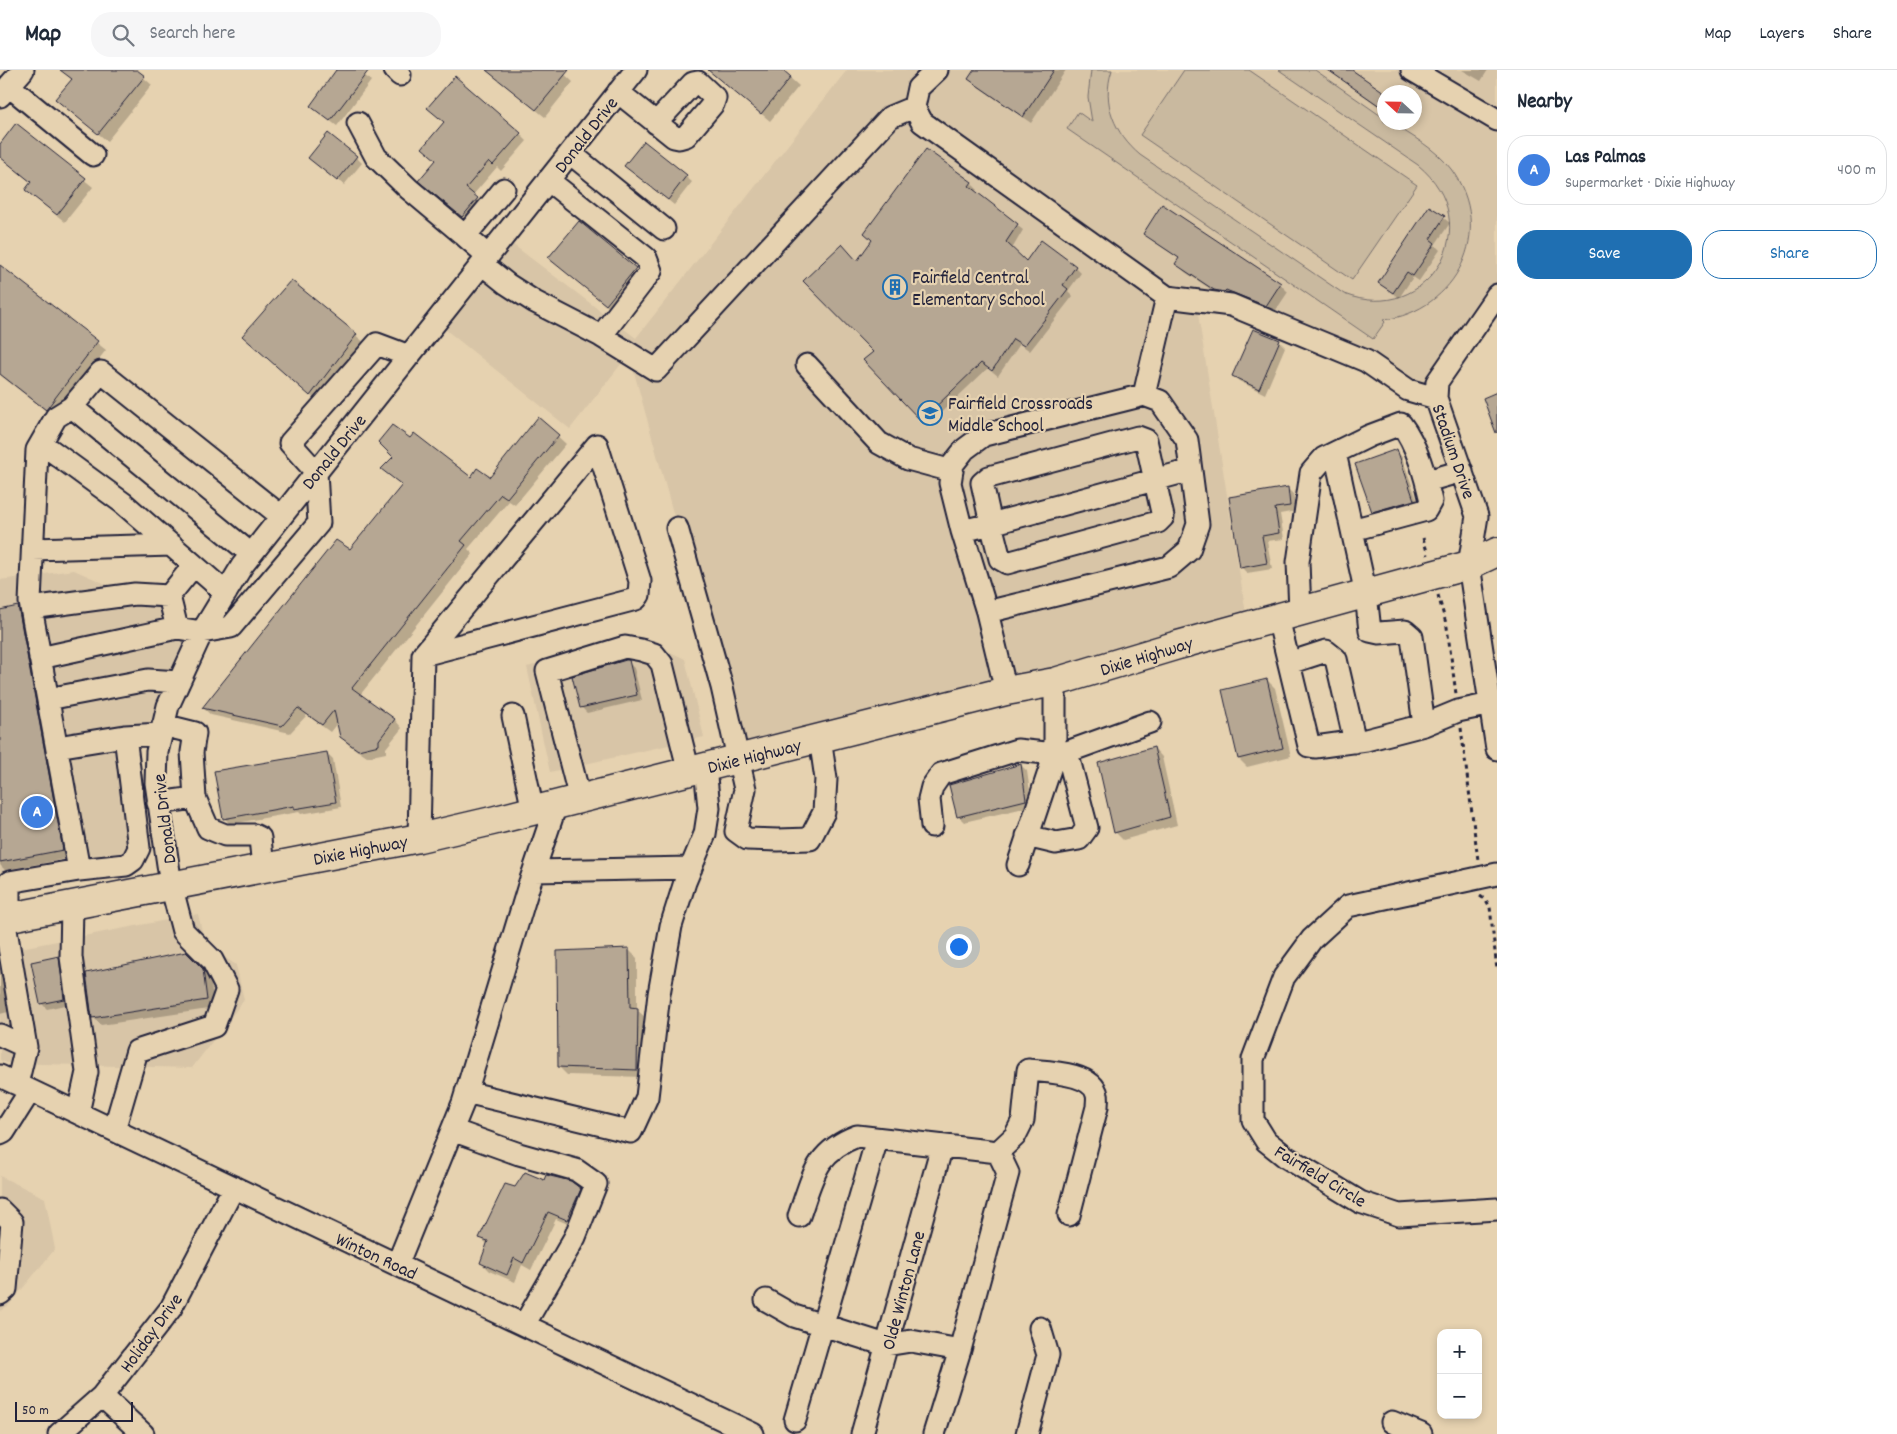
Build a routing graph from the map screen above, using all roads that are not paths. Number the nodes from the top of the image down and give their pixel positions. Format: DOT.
graph roads {
  1 [pos="23,70"];
  2 [pos="636,70"];
  3 [pos="937,70"];
  4 [pos="1412,70"];
  5 [pos="4,91"];
  6 [pos="618,92"];
  7 [pos="914,107"];
  8 [pos="1497,120"];
  9 [pos="358,123"];
  10 [pos="656,123"];
  11 [pos="570,153"];
  12 [pos="93,155"];
  13 [pos="548,180"];
  14 [pos="504,190"];
  15 [pos="664,229"];
  16 [pos="465,236"];
  17 [pos="485,260"];
  18 [pos="1497,295"];
  19 [pos="1167,297"];
  20 [pos="602,336"];
  21 [pos="409,356"];
  22 [pos="807,365"];
  23 [pos="1408,390"];
  24 [pos="1144,395"];
  25 [pos="1436,398"];
  26 [pos="72,407"];
  27 [pos="1401,424"];
  28 [pos="41,443"];
  29 [pos="1335,453"];
  30 [pos="1191,470"];
  31 [pos="952,471"];
  32 [pos="1462,471"];
  33 [pos="316,472"];
  34 [pos="1155,480"];
  35 [pos="1427,481"];
  36 [pos="281,516"];
  37 [pos="991,524"];
  38 [pos="677,528"];
  39 [pos="1352,530"];
  40 [pos="962,531"];
  41 [pos="172,545"];
  42 [pos="33,550"];
  43 [pos="1497,552"];
  44 [pos="251,554"];
  45 [pos="194,565"];
  46 [pos="1469,565"];
  47 [pos="226,593"];
  48 [pos="1366,594"];
  49 [pos="169,596"];
  50 [pos="31,608"];
  51 [pos="987,612"];
  52 [pos="1289,615"];
  53 [pos="177,628"];
  54 [pos="202,632"];
  55 [pos="423,655"];
  56 [pos="40,658"];
  57 [pos="1289,663"];
  58 [pos="1492,674"];
  59 [pos="179,682"];
  60 [pos="1055,682"];
  61 [pos="1006,691"];
  62 [pos="48,699"];
  63 [pos="1493,706"];
  64 [pos="513,716"];
  65 [pos="1150,722"];
  66 [pos="1424,725"];
  67 [pos="162,730"];
  68 [pos="124,736"];
  69 [pos="820,738"];
  70 [pos="1354,742"];
  71 [pos="57,747"];
  72 [pos="1497,749"];
  73 [pos="1061,753"];
  74 [pos="739,759"];
  75 [pos="697,769"];
  76 [pos="195,798"];
  77 [pos="158,803"];
  78 [pos="556,805"];
  79 [pos="932,826"];
  80 [pos="1027,836"];
  81 [pos="419,838"];
  82 [pos="1018,865"];
  83 [pos="263,868"];
  84 [pos="691,868"];
  85 [pos="79,870"];
  86 [pos="534,871"];
  87 [pos="1488,872"];
  88 [pos="172,885"];
  89 [pos="72,905"];
  90 [pos="4,918"];
  91 [pos="0,1035"];
  92 [pos="26,1047"];
  93 [pos="16,1084"];
  94 [pos="466,1092"];
  95 [pos="78,1113"];
  96 [pos="114,1130"];
  97 [pos="452,1130"];
  98 [pos="0,1134"];
  99 [pos="877,1138"];
  100 [pos="942,1146"];
  101 [pos="998,1152"];
  102 [pos="234,1187"];
  103 [pos="1497,1209"];
  104 [pos="0,1210"];
  105 [pos="1069,1215"];
  106 [pos="799,1216"];
  107 [pos="397,1265"];
  108 [pos="0,1294"];
  109 [pos="766,1300"];
  110 [pos="524,1325"];
  111 [pos="822,1326"];
  112 [pos="1040,1328"];
  113 [pos="886,1345"];
  114 [pos="960,1350"];
  115 [pos="102,1396"];
  116 [pos="795,1420"];
  117 [pos="1392,1422"];
  118 [pos="59,1434"];
  119 [pos="143,1434"];
  120 [pos="753,1434"];
  121 [pos="862,1434"];
  122 [pos="934,1434"];
  123 [pos="1027,1434"];
  124 [pos="1421,1434"];
  1 -- 5 [label="street"];
  2 -- 6 [label="street, Donald Drive"];
  3 -- 7 [label="street"];
  4 -- 8 [label="street"];
  5 -- 12 [label="street"];
  6 -- 10 [label="street"];
  6 -- 11 [label="street, Donald Drive"];
  7 -- 19 [label="street"];
  7 -- 20 [label="street"];
  9 -- 16 [label="street"];
  11 -- 13 [label="street, Donald Drive"];
  11 -- 15 [label="street"];
  13 -- 17 [label="street, Donald Drive"];
  13 -- 20 [label="street"];
  14 -- 16 [label="street"];
  16 -- 17 [label="street"];
  17 -- 20 [label="street"];
  17 -- 21 [label="street, Donald Drive"];
  18 -- 25 [label="street, Stadium Drive"];
  19 -- 23 [label="street"];
  19 -- 24 [label="street"];
  21 -- 33 [label="street, Donald Drive"];
  21 -- 33 [label="street"];
  22 -- 31 [label="street"];
  23 -- 25 [label="street"];
  23 -- 27 [label="street"];
  24 -- 30 [label="street"];
  24 -- 31 [label="street"];
  25 -- 32 [label="street, Stadium Drive"];
  26 -- 28 [label="street"];
  26 -- 36 [label="street"];
  26 -- 44 [label="street"];
  27 -- 29 [label="street"];
  27 -- 35 [label="street"];
  28 -- 41 [label="street"];
  28 -- 42 [label="street"];
  29 -- 39 [label="street"];
  29 -- 52 [label="street"];
  30 -- 34 [label="street"];
  30 -- 51 [label="street"];
  31 -- 40 [label="street"];
  32 -- 35 [label="street"];
  32 -- 46 [label="street, Stadium Drive"];
  33 -- 36 [label="street, Donald Drive"];
  33 -- 54 [label="street"];
  34 -- 37 [label="street"];
  34 -- 37 [label="street"];
  34 -- 37 [label="street"];
  35 -- 39 [label="street"];
  36 -- 44 [label="street, Donald Drive"];
  37 -- 40 [label="street"];
  38 -- 74 [label="street"];
  39 -- 48 [label="street"];
  40 -- 51 [label="street"];
  41 -- 42 [label="street"];
  41 -- 45 [label="street"];
  42 -- 50 [label="street"];
  43 -- 46 [label="main road, Dixie Highway"];
  44 -- 47 [label="street, Donald Drive"];
  45 -- 47 [label="street"];
  45 -- 49 [label="street"];
  46 -- 48 [label="main road, Dixie Highway"];
  46 -- 58 [label="street, Stadium Drive"];
  47 -- 54 [label="street, Donald Drive"];
  48 -- 52 [label="main road, Dixie Highway"];
  48 -- 66 [label="street"];
  49 -- 50 [label="street"];
  49 -- 53 [label="street"];
  50 -- 56 [label="street"];
  51 -- 61 [label="street"];
  52 -- 57 [label="street"];
  52 -- 60 [label="main road, Dixie Highway"];
  53 -- 54 [label="street"];
  53 -- 56 [label="street"];
  54 -- 59 [label="street, Donald Drive"];
  55 -- 55 [label="street"];
  55 -- 81 [label="street"];
  56 -- 62 [label="street"];
  57 -- 70 [label="street"];
  57 -- 70 [label="street"];
  58 -- 63 [label="street, Stadium Drive"];
  59 -- 62 [label="street"];
  59 -- 67 [label="street, Donald Drive"];
  60 -- 61 [label="main road, Dixie Highway"];
  60 -- 73 [label="street"];
  61 -- 69 [label="main road, Dixie Highway"];
  62 -- 71 [label="street"];
  63 -- 66 [label="street"];
  63 -- 72 [label="street, Stadium Drive"];
  64 -- 78 [label="street"];
  65 -- 73 [label="street"];
  66 -- 70 [label="street"];
  67 -- 68 [label="street"];
  67 -- 76 [label="street"];
  67 -- 77 [label="street, Donald Drive"];
  68 -- 71 [label="street"];
  68 -- 85 [label="street"];
  69 -- 74 [label="main road, Dixie Highway"];
  69 -- 74 [label="street"];
  71 -- 85 [label="street"];
  73 -- 79 [label="street"];
  73 -- 80 [label="street"];
  73 -- 80 [label="street"];
  74 -- 75 [label="main road, Dixie Highway"];
  75 -- 78 [label="main road, Dixie Highway"];
  75 -- 78 [label="street"];
  75 -- 84 [label="street"];
  76 -- 77 [label="street"];
  76 -- 83 [label="street"];
  77 -- 88 [label="street, Donald Drive"];
  78 -- 81 [label="main road, Dixie Highway"];
  78 -- 86 [label="street"];
  80 -- 82 [label="street"];
  81 -- 83 [label="main road, Dixie Highway"];
  83 -- 88 [label="main road, Dixie Highway"];
  84 -- 86 [label="street"];
  84 -- 94 [label="street"];
  85 -- 90 [label="street"];
  86 -- 94 [label="street"];
  87 -- 103 [label="street, Fairfield Circle"];
  88 -- 89 [label="main road, Dixie Highway"];
  88 -- 96 [label="street, Donald Drive"];
  89 -- 90 [label="main road, Dixie Highway"];
  89 -- 95 [label="street"];
  90 -- 92 [label="street"];
  91 -- 92 [label="street"];
  92 -- 93 [label="street"];
  93 -- 95 [label="street, Winton Road"];
  93 -- 98 [label="street"];
  94 -- 97 [label="street"];
  95 -- 96 [label="street, Winton Road"];
  96 -- 102 [label="street, Winton Road"];
  97 -- 107 [label="street"];
  97 -- 110 [label="street"];
  99 -- 100 [label="street"];
  99 -- 106 [label="street"];
  99 -- 111 [label="street"];
  100 -- 101 [label="street"];
  100 -- 113 [label="street, Olde Winton Lane"];
  101 -- 105 [label="street"];
  101 -- 114 [label="street"];
  102 -- 107 [label="street, Winton Road"];
  102 -- 115 [label="street, Holiday Drive"];
  104 -- 108 [label="street"];
  107 -- 110 [label="street, Winton Road"];
  109 -- 111 [label="street"];
  110 -- 120 [label="street, Winton Road"];
  111 -- 113 [label="street"];
  111 -- 116 [label="street"];
  112 -- 123 [label="street"];
  113 -- 114 [label="street"];
  113 -- 121 [label="street, Olde Winton Lane"];
  114 -- 122 [label="street"];
  115 -- 118 [label="street, Holiday Drive"];
  115 -- 119 [label="street"];
  117 -- 124 [label="street"];
}
